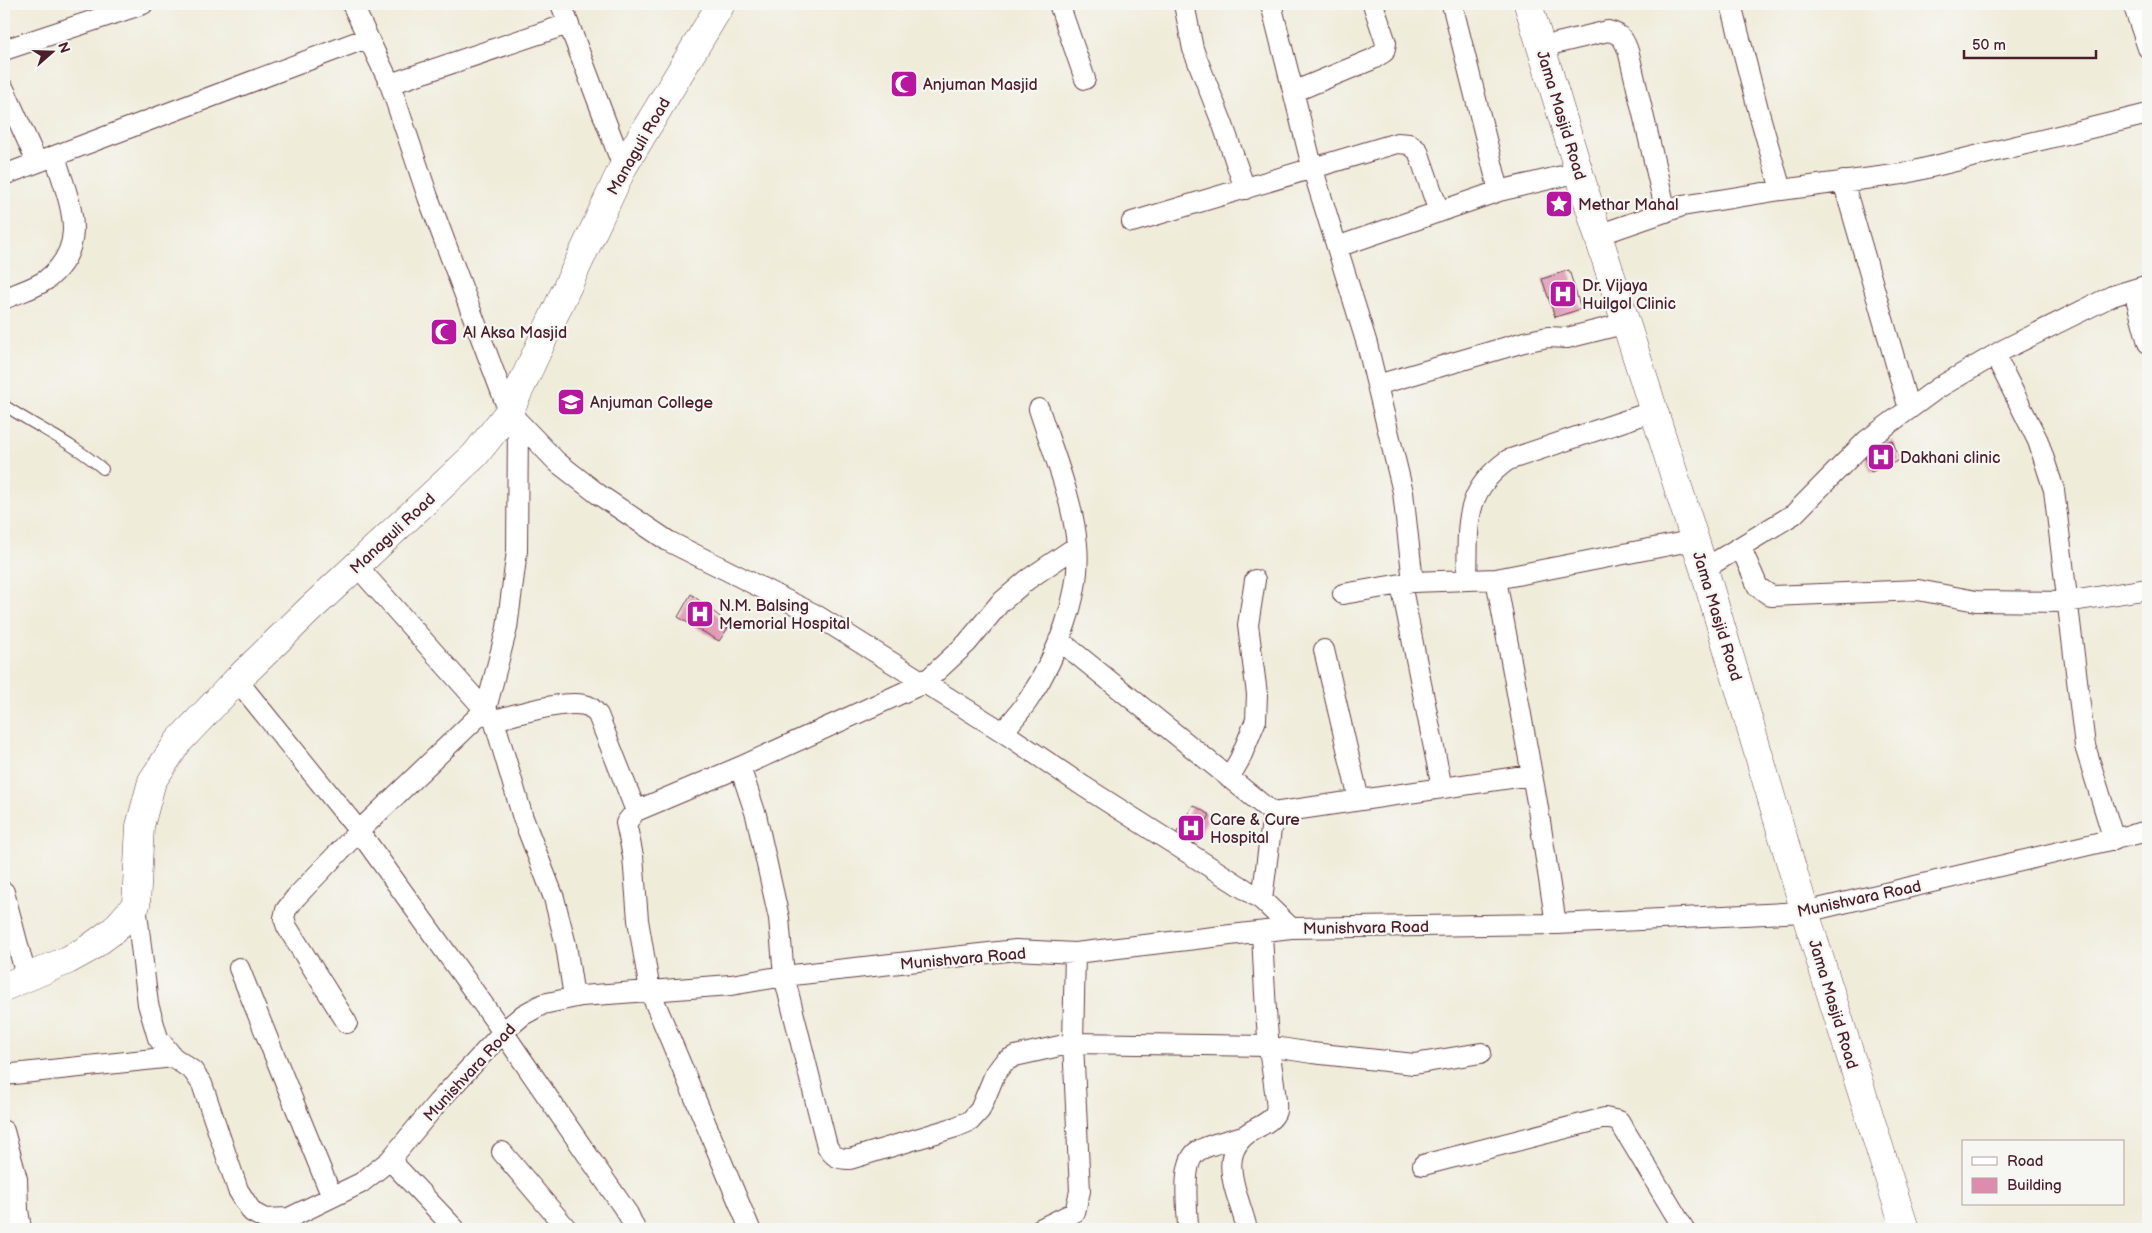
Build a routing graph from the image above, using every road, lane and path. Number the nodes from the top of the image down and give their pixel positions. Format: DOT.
graph roads {
  1 [pos="143,4"];
  2 [pos="352,4"];
  3 [pos="561,4"];
  4 [pos="721,4"];
  5 [pos="1059,4"];
  6 [pos="1184,4"];
  7 [pos="1271,4"];
  8 [pos="1373,4"];
  9 [pos="1452,4"];
  10 [pos="1528,4"];
  11 [pos="1730,4"];
  12 [pos="2133,4"];
  13 [pos="568,24"];
  14 [pos="367,38"];
  15 [pos="1541,47"];
  16 [pos="2148,48"];
  17 [pos="4,50"];
  18 [pos="1085,79"];
  19 [pos="390,84"];
  20 [pos="4,89"];
  21 [pos="1293,92"];
  22 [pos="2148,114"];
  23 [pos="46,159"];
  24 [pos="623,167"];
  25 [pos="1313,170"];
  26 [pos="1579,172"];
  27 [pos="4,174"];
  28 [pos="1843,181"];
  29 [pos="1245,189"];
  30 [pos="1781,190"];
  31 [pos="1499,192"];
  32 [pos="1439,212"];
  33 [pos="1666,212"];
  34 [pos="1132,222"];
  35 [pos="1598,235"];
  36 [pos="1337,247"];
  37 [pos="2141,288"];
  38 [pos="4,299"];
  39 [pos="1627,323"];
  40 [pos="2148,343"];
  41 [pos="1995,355"];
  42 [pos="1377,385"];
  43 [pos="4,405"];
  44 [pos="1039,409"];
  45 [pos="1909,409"];
  46 [pos="1654,411"];
  47 [pos="513,417"];
  48 [pos="103,469"];
  49 [pos="1695,540"];
  50 [pos="1077,546"];
  51 [pos="1741,548"];
  52 [pos="357,566"];
  53 [pos="1704,568"];
  54 [pos="1467,579"];
  55 [pos="1496,579"];
  56 [pos="1255,580"];
  57 [pos="1407,583"];
  58 [pos="2148,589"];
  59 [pos="1343,594"];
  60 [pos="2066,602"];
  61 [pos="1059,640"];
  62 [pos="1324,650"];
  63 [pos="237,680"];
  64 [pos="924,682"];
  65 [pos="490,715"];
  66 [pos="1003,732"];
  67 [pos="740,767"];
  68 [pos="1530,775"];
  69 [pos="1229,778"];
  70 [pos="1442,788"];
  71 [pos="1359,800"];
  72 [pos="636,811"];
  73 [pos="1273,813"];
  74 [pos="359,831"];
  75 [pos="2148,831"];
  76 [pos="2114,840"];
  77 [pos="4,892"];
  78 [pos="1262,900"];
  79 [pos="136,905"];
  80 [pos="1805,912"];
  81 [pos="1556,924"];
  82 [pos="1290,928"];
  83 [pos="1262,932"];
  84 [pos="1075,953"];
  85 [pos="239,968"];
  86 [pos="784,976"];
  87 [pos="15,982"];
  88 [pos="650,991"];
  89 [pos="574,997"];
  90 [pos="347,1023"];
  91 [pos="503,1032"];
  92 [pos="1073,1043"];
  93 [pos="1268,1046"];
  94 [pos="1481,1053"];
  95 [pos="173,1057"];
  96 [pos="4,1075"];
  97 [pos="4,1131"];
  98 [pos="1243,1136"];
  99 [pos="502,1152"];
  100 [pos="390,1160"];
  101 [pos="1422,1165"];
  102 [pos="332,1197"];
  103 [pos="22,1229"];
  104 [pos="455,1229"];
  105 [pos="567,1229"];
  106 [pos="635,1229"];
  107 [pos="750,1229"];
  108 [pos="1040,1229"];
  109 [pos="1188,1229"];
  110 [pos="1247,1229"];
  111 [pos="1684,1229"];
  112 [pos="1905,1229"];
  1 -- 17 [label="street"];
  2 -- 14 [label="street"];
  3 -- 13 [label="street"];
  4 -- 24 [label="street, Managuli Road"];
  5 -- 18 [label="street"];
  6 -- 29 [label="street"];
  7 -- 21 [label="street"];
  8 -- 21 [label="street"];
  9 -- 31 [label="street"];
  10 -- 15 [label="street, Jama Masjid Road"];
  11 -- 30 [label="street"];
  12 -- 16 [label="street"];
  13 -- 19 [label="street"];
  13 -- 24 [label="street"];
  14 -- 19 [label="street"];
  14 -- 23 [label="street"];
  15 -- 26 [label="street, Jama Masjid Road"];
  15 -- 33 [label="street"];
  19 -- 47 [label="street"];
  20 -- 23 [label="street"];
  21 -- 25 [label="street"];
  22 -- 28 [label="street"];
  23 -- 27 [label="street"];
  23 -- 38 [label="street"];
  24 -- 47 [label="street, Managuli Road"];
  25 -- 29 [label="street"];
  25 -- 32 [label="street"];
  25 -- 36 [label="street"];
  26 -- 31 [label="street"];
  26 -- 35 [label="street, Jama Masjid Road"];
  28 -- 30 [label="street"];
  28 -- 45 [label="street"];
  29 -- 34 [label="street"];
  30 -- 33 [label="street"];
  31 -- 32 [label="street"];
  32 -- 36 [label="street"];
  33 -- 35 [label="street"];
  35 -- 39 [label="street, Jama Masjid Road"];
  36 -- 42 [label="street"];
  37 -- 40 [label="street"];
  37 -- 41 [label="street"];
  39 -- 42 [label="street"];
  39 -- 46 [label="street, Jama Masjid Road"];
  41 -- 45 [label="street"];
  41 -- 60 [label="street"];
  42 -- 57 [label="street"];
  43 -- 48 [label="lane"];
  44 -- 50 [label="street"];
  45 -- 51 [label="street"];
  46 -- 49 [label="street, Jama Masjid Road"];
  46 -- 54 [label="street"];
  47 -- 52 [label="street, Managuli Road"];
  47 -- 64 [label="street"];
  47 -- 65 [label="street"];
  49 -- 53 [label="street, Jama Masjid Road"];
  49 -- 55 [label="street"];
  50 -- 61 [label="street"];
  50 -- 64 [label="street"];
  51 -- 53 [label="street"];
  51 -- 60 [label="street"];
  52 -- 63 [label="street, Managuli Road"];
  52 -- 65 [label="street"];
  53 -- 80 [label="street, Jama Masjid Road"];
  54 -- 55 [label="street"];
  54 -- 57 [label="street"];
  55 -- 68 [label="street"];
  56 -- 69 [label="street"];
  57 -- 59 [label="street"];
  57 -- 70 [label="street"];
  58 -- 60 [label="street"];
  60 -- 76 [label="street"];
  61 -- 66 [label="street"];
  61 -- 69 [label="street"];
  62 -- 71 [label="street"];
  63 -- 74 [label="street"];
  63 -- 79 [label="street, Managuli Road"];
  64 -- 66 [label="street"];
  64 -- 67 [label="street"];
  65 -- 72 [label="street"];
  65 -- 74 [label="street"];
  65 -- 89 [label="street"];
  66 -- 78 [label="street"];
  67 -- 72 [label="street"];
  67 -- 86 [label="street"];
  68 -- 70 [label="street"];
  68 -- 81 [label="street"];
  69 -- 73 [label="street"];
  70 -- 71 [label="street"];
  71 -- 73 [label="street"];
  72 -- 88 [label="street"];
  73 -- 78 [label="street"];
  74 -- 90 [label="street"];
  74 -- 91 [label="street"];
  75 -- 76 [label="street, Munishvara Road"];
  76 -- 80 [label="street, Munishvara Road"];
  77 -- 87 [label="street"];
  78 -- 82 [label="street"];
  79 -- 87 [label="street"];
  79 -- 95 [label="street, Munishvara Road"];
  80 -- 81 [label="street, Munishvara Road"];
  80 -- 112 [label="street, Jama Masjid Road"];
  81 -- 82 [label="street, Munishvara Road"];
  82 -- 83 [label="street, Munishvara Road"];
  83 -- 84 [label="street, Munishvara Road"];
  83 -- 93 [label="street"];
  84 -- 86 [label="street, Munishvara Road"];
  84 -- 92 [label="street"];
  85 -- 102 [label="street"];
  86 -- 88 [label="street, Munishvara Road"];
  86 -- 92 [label="street"];
  88 -- 89 [label="street, Munishvara Road"];
  88 -- 107 [label="street"];
  89 -- 91 [label="street, Munishvara Road"];
  91 -- 100 [label="street, Munishvara Road"];
  91 -- 106 [label="street"];
  92 -- 93 [label="street"];
  92 -- 108 [label="street"];
  93 -- 94 [label="street"];
  93 -- 98 [label="street"];
  95 -- 96 [label="street"];
  95 -- 102 [label="street, Munishvara Road"];
  97 -- 103 [label="street"];
  98 -- 109 [label="street"];
  98 -- 110 [label="street"];
  99 -- 105 [label="street"];
  100 -- 102 [label="street, Munishvara Road"];
  100 -- 104 [label="street"];
  101 -- 111 [label="street"];
}
